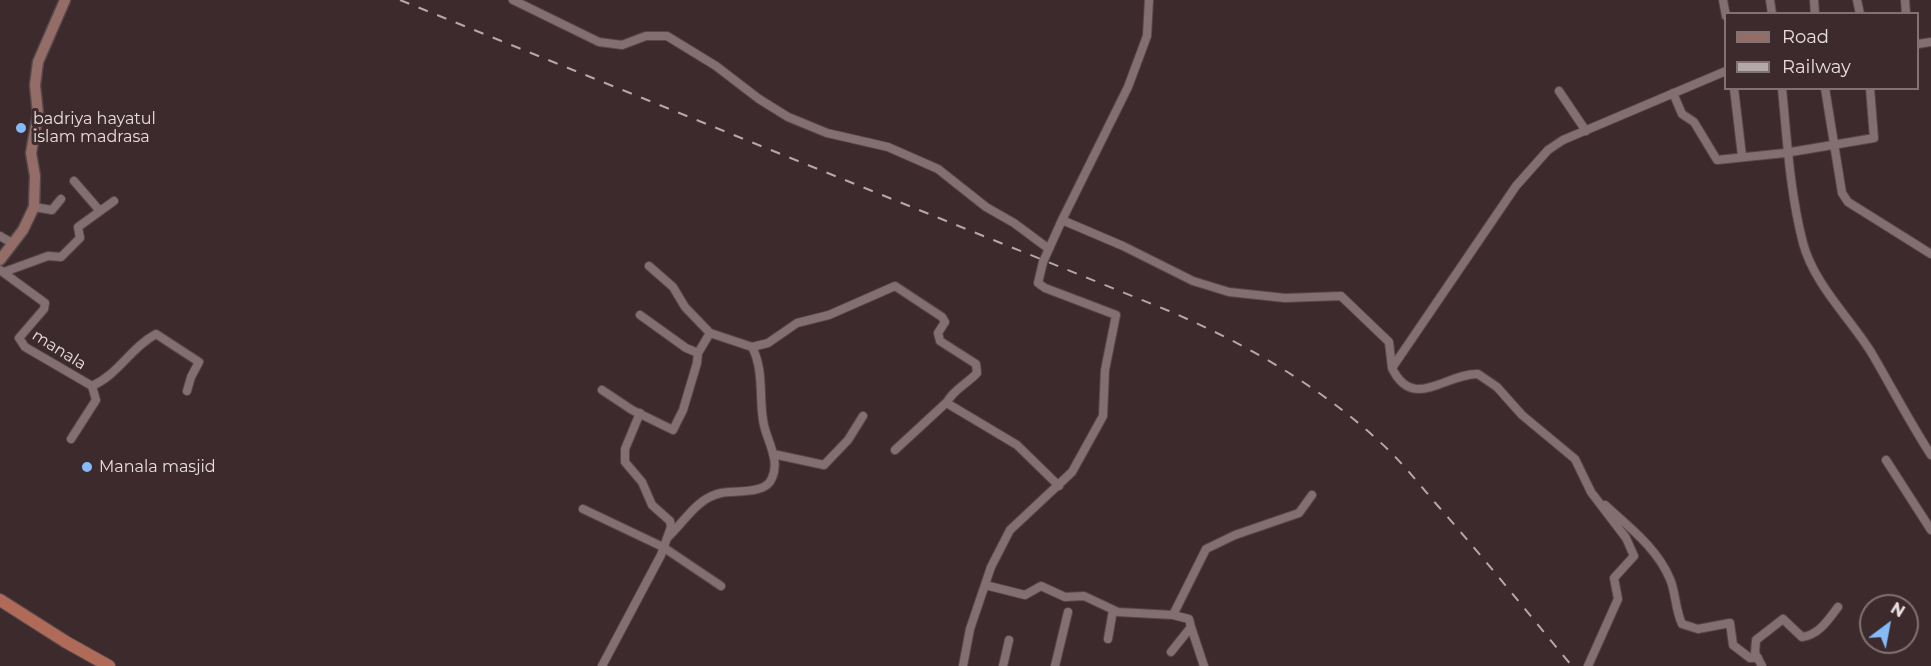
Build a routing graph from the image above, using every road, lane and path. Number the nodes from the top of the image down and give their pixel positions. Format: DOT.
graph roads {
  1 [pos="65,0"];
  2 [pos="513,0"];
  3 [pos="1149,0"];
  4 [pos="1724,71"];
  5 [pos="1734,90"];
  6 [pos="1782,90"];
  7 [pos="1825,90"];
  8 [pos="1870,90"];
  9 [pos="1559,91"];
  10 [pos="1673,93"];
  11 [pos="1586,131"];
  12 [pos="1833,146"];
  13 [pos="1788,152"];
  14 [pos="1742,156"];
  15 [pos="74,181"];
  16 [pos="62,199"];
  17 [pos="114,201"];
  18 [pos="34,207"];
  19 [pos="100,211"];
  20 [pos="1062,220"];
  21 [pos="0,236"];
  22 [pos="12,243"];
  23 [pos="1049,249"];
  24 [pos="1931,254"];
  25 [pos="0,260"];
  26 [pos="649,266"];
  27 [pos="2,271"];
  28 [pos="640,315"];
  29 [pos="710,333"];
  30 [pos="752,348"];
  31 [pos="698,353"];
  32 [pos="1392,368"];
  33 [pos="92,386"];
  34 [pos="602,390"];
  35 [pos="187,392"];
  36 [pos="947,402"];
  37 [pos="640,413"];
  38 [pos="863,416"];
  39 [pos="71,439"];
  40 [pos="896,450"];
  41 [pos="773,454"];
  42 [pos="1931,455"];
  43 [pos="1886,460"];
  44 [pos="1059,486"];
  45 [pos="1312,495"];
  46 [pos="1593,496"];
  47 [pos="582,509"];
  48 [pos="1931,530"];
  49 [pos="664,543"];
  50 [pos="985,585"];
  51 [pos="721,586"];
  52 [pos="0,600"];
  53 [pos="1838,607"];
  54 [pos="0,608"];
  55 [pos="1113,610"];
  56 [pos="1068,612"];
  57 [pos="1173,615"];
  58 [pos="1191,627"];
  59 [pos="1108,639"];
  60 [pos="1009,640"];
  61 [pos="1171,652"];
  62 [pos="1760,662"];
  63 [pos="92,666"];
  64 [pos="109,666"];
  65 [pos="602,666"];
  66 [pos="963,666"];
  67 [pos="1003,666"];
  68 [pos="1055,666"];
  69 [pos="1204,666"];
  70 [pos="1588,666"];
  1 -- 18 [label="main road"];
  2 -- 23 [label="street"];
  3 -- 20 [label="street"];
  4 -- 10 [label="street"];
  5 -- 14 [label="street"];
  6 -- 13 [label="street"];
  7 -- 12 [label="street"];
  8 -- 12 [label="street"];
  9 -- 11 [label="street"];
  10 -- 11 [label="street"];
  10 -- 14 [label="street"];
  11 -- 32 [label="street"];
  12 -- 13 [label="street"];
  12 -- 24 [label="street"];
  13 -- 14 [label="street"];
  13 -- 42 [label="street"];
  15 -- 19 [label="street"];
  16 -- 18 [label="street"];
  17 -- 19 [label="street"];
  18 -- 22 [label="main road"];
  19 -- 27 [label="street"];
  20 -- 23 [label="street"];
  20 -- 32 [label="street"];
  21 -- 22 [label="street"];
  22 -- 25 [label="main road"];
  23 -- 44 [label="street"];
  26 -- 29 [label="street"];
  27 -- 33 [label="street, manala"];
  28 -- 31 [label="street"];
  29 -- 30 [label="street"];
  29 -- 31 [label="street"];
  30 -- 36 [label="street"];
  30 -- 41 [label="street"];
  31 -- 37 [label="street"];
  32 -- 46 [label="street"];
  33 -- 35 [label="street, manala"];
  33 -- 39 [label="street"];
  34 -- 37 [label="street"];
  36 -- 40 [label="street"];
  36 -- 44 [label="street"];
  37 -- 49 [label="street"];
  38 -- 41 [label="street"];
  41 -- 49 [label="street"];
  43 -- 48 [label="street"];
  44 -- 50 [label="street"];
  45 -- 57 [label="street"];
  46 -- 62 [label="street"];
  46 -- 70 [label="street"];
  47 -- 49 [label="street"];
  49 -- 51 [label="street"];
  49 -- 65 [label="street"];
  50 -- 55 [label="street"];
  50 -- 66 [label="street"];
  52 -- 64 [label="highway"];
  53 -- 62 [label="street"];
  54 -- 63 [label="highway"];
  55 -- 57 [label="street"];
  55 -- 59 [label="street"];
  56 -- 68 [label="street"];
  57 -- 58 [label="street"];
  58 -- 61 [label="street"];
  58 -- 69 [label="street"];
  60 -- 67 [label="street"];
}
